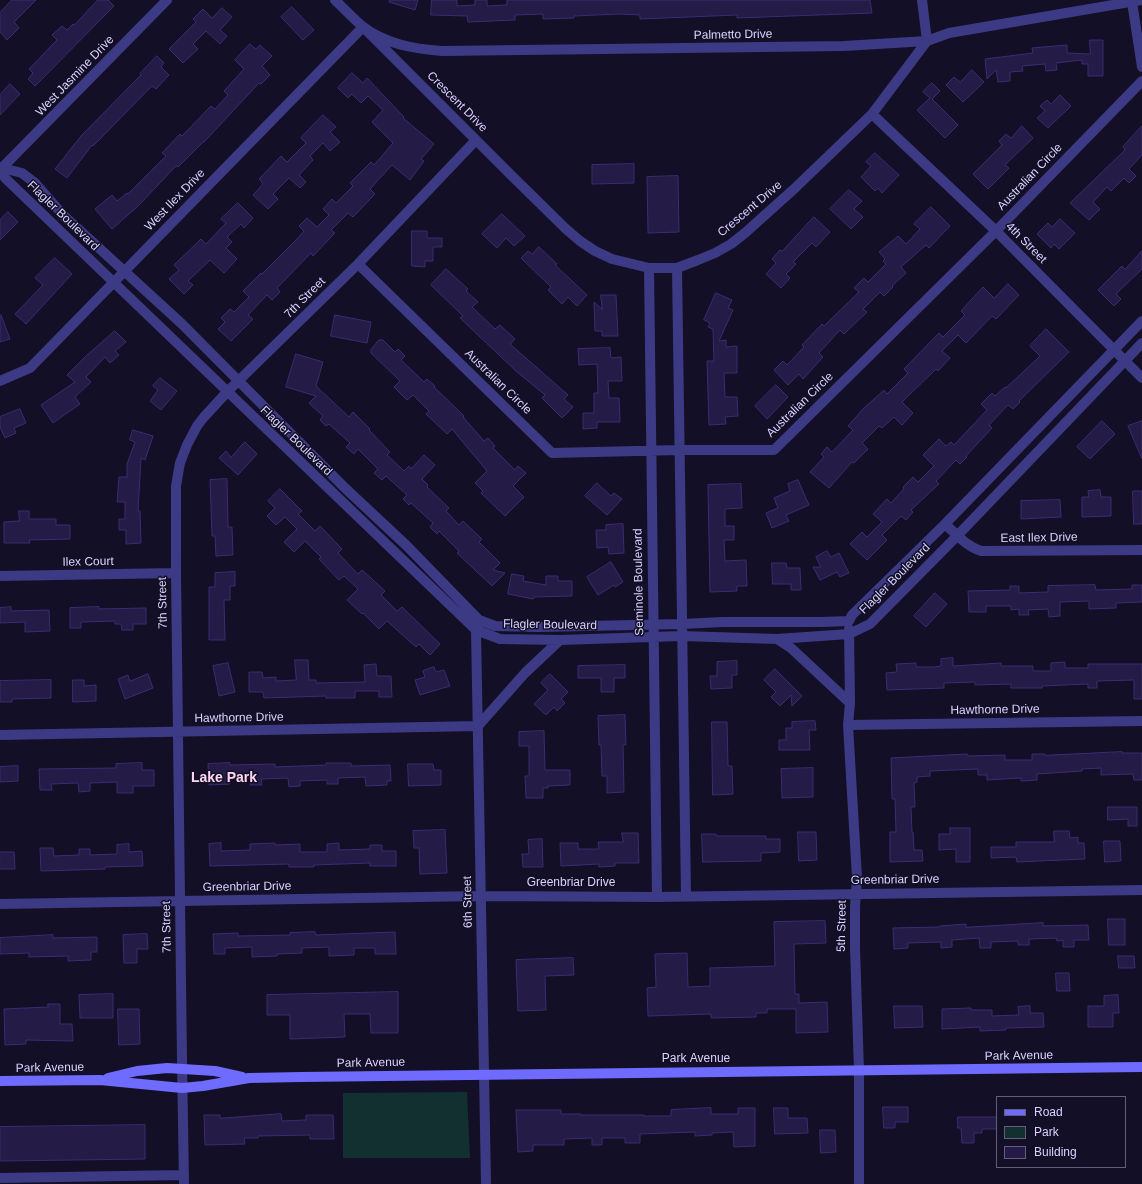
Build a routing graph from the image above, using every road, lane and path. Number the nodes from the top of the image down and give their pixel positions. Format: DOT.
graph roads {
  1 [pos="167,0"];
  2 [pos="335,0"];
  3 [pos="922,0"];
  4 [pos="1137,1"];
  5 [pos="363,27"];
  6 [pos="927,41"];
  7 [pos="1142,67"];
  8 [pos="1142,81"];
  9 [pos="872,114"];
  10 [pos="476,140"];
  11 [pos="1,168"];
  12 [pos="996,231"];
  13 [pos="358,264"];
  14 [pos="649,268"];
  15 [pos="677,268"];
  16 [pos="124,271"];
  17 [pos="113,283"];
  18 [pos="1142,321"];
  19 [pos="1142,343"];
  20 [pos="1114,349"];
  21 [pos="1124,361"];
  22 [pos="1142,378"];
  23 [pos="0,381"];
  24 [pos="238,382"];
  25 [pos="227,392"];
  26 [pos="680,450"];
  27 [pos="651,452"];
  28 [pos="945,524"];
  29 [pos="957,536"];
  30 [pos="1142,550"];
  31 [pos="176,574"];
  32 [pos="0,576"];
  33 [pos="479,620"];
  34 [pos="849,621"];
  35 [pos="653,624"];
  36 [pos="682,624"];
  37 [pos="476,630"];
  38 [pos="849,634"];
  39 [pos="682,636"];
  40 [pos="653,637"];
  41 [pos="777,639"];
  42 [pos="560,640"];
  43 [pos="850,703"];
  44 [pos="1142,721"];
  45 [pos="848,725"];
  46 [pos="478,726"];
  47 [pos="178,732"];
  48 [pos="0,735"];
  49 [pos="1142,890"];
  50 [pos="856,894"];
  51 [pos="481,896"];
  52 [pos="686,896"];
  53 [pos="657,897"];
  54 [pos="180,901"];
  55 [pos="0,904"];
  56 [pos="1142,1067"];
  57 [pos="182,1069"];
  58 [pos="859,1071"];
  59 [pos="484,1074"];
  60 [pos="249,1078"];
  61 [pos="100,1080"];
  62 [pos="0,1081"];
  63 [pos="182,1088"];
  64 [pos="0,1178"];
  65 [pos="184,1180"];
  66 [pos="486,1184"];
  67 [pos="860,1184"];
  1 -- 11 [label="street, West Jasmine Drive"];
  2 -- 5 [label="street, Palmetto Drive"];
  3 -- 6 [label="street"];
  4 -- 6 [label="street, Palmetto Drive"];
  4 -- 7 [label="street"];
  5 -- 6 [label="street, Palmetto Drive"];
  5 -- 10 [label="street, Crescent Drive"];
  5 -- 16 [label="street, West Ilex Drive"];
  6 -- 9 [label="street, Crescent Drive"];
  8 -- 12 [label="street, Australian Circle"];
  9 -- 12 [label="street, 4th Street"];
  9 -- 15 [label="street, Crescent Drive"];
  10 -- 13 [label="street, 7th Street"];
  10 -- 14 [label="street, Crescent Drive"];
  11 -- 16 [label="street, Flagler Boulevard"];
  11 -- 17 [label="street, Flagler Boulevard"];
  12 -- 20 [label="street, 4th Street"];
  12 -- 26 [label="street, Australian Circle"];
  13 -- 24 [label="street, 7th Street"];
  13 -- 27 [label="street, Australian Circle"];
  14 -- 15 [label="street, Crescent Drive"];
  14 -- 27 [label="street, Seminole Boulevard"];
  15 -- 26 [label="street"];
  16 -- 17 [label="street, West Ilex Drive"];
  16 -- 24 [label="street, Flagler Boulevard"];
  17 -- 23 [label="street, West Ilex Drive"];
  17 -- 25 [label="street, Flagler Boulevard"];
  18 -- 20 [label="street, Flagler Boulevard"];
  19 -- 21 [label="street, Flagler Boulevard"];
  20 -- 21 [label="street, 4th Street"];
  20 -- 28 [label="street, Flagler Boulevard"];
  21 -- 22 [label="street, 4th Street"];
  21 -- 29 [label="street, Flagler Boulevard"];
  24 -- 25 [label="street, 7th Street"];
  24 -- 33 [label="street, Flagler Boulevard"];
  25 -- 31 [label="street, 7th Street"];
  25 -- 37 [label="street, Flagler Boulevard"];
  26 -- 27 [label="street, Australian Circle"];
  26 -- 36 [label="street"];
  27 -- 35 [label="street, Seminole Boulevard"];
  28 -- 29 [label="street, East Ilex Drive"];
  28 -- 34 [label="street, Flagler Boulevard"];
  29 -- 30 [label="street, East Ilex Drive"];
  29 -- 38 [label="street, Flagler Boulevard"];
  31 -- 32 [label="street, Ilex Court"];
  31 -- 47 [label="street, 7th Street"];
  33 -- 35 [label="street, Flagler Boulevard"];
  33 -- 37 [label="street, 6th Street"];
  34 -- 36 [label="street, Flagler Boulevard"];
  34 -- 38 [label="street, 5th Street"];
  35 -- 36 [label="street, Flagler Boulevard"];
  35 -- 40 [label="street, Seminole Boulevard"];
  36 -- 39 [label="street"];
  37 -- 42 [label="street, Flagler Boulevard"];
  37 -- 46 [label="street, 6th Street"];
  38 -- 41 [label="street, Flagler Boulevard"];
  38 -- 43 [label="street, 5th Street"];
  39 -- 40 [label="street, Flagler Boulevard"];
  39 -- 41 [label="street, Flagler Boulevard"];
  39 -- 52 [label="street"];
  40 -- 42 [label="street, Flagler Boulevard"];
  40 -- 53 [label="street, Seminole Boulevard"];
  41 -- 43 [label="street"];
  42 -- 46 [label="street"];
  43 -- 45 [label="street, 5th Street"];
  44 -- 45 [label="street, Hawthorne Drive"];
  45 -- 50 [label="street, 5th Street"];
  46 -- 47 [label="street, Hawthorne Drive"];
  46 -- 51 [label="street, 6th Street"];
  47 -- 48 [label="street, Hawthorne Drive"];
  47 -- 54 [label="street, 7th Street"];
  49 -- 50 [label="street, Greenbriar Drive"];
  50 -- 52 [label="street, Greenbriar Drive"];
  50 -- 58 [label="street, 5th Street"];
  51 -- 53 [label="street, Greenbriar Drive"];
  51 -- 54 [label="street, Greenbriar Drive"];
  51 -- 59 [label="street, 6th Street"];
  52 -- 53 [label="street, Greenbriar Drive"];
  54 -- 55 [label="street, Greenbriar Drive"];
  54 -- 57 [label="street, 7th Street"];
  56 -- 58 [label="street, Park Avenue"];
  57 -- 60 [label="street, Park Avenue"];
  57 -- 61 [label="street, Park Avenue"];
  57 -- 63 [label="street, 7th Street"];
  58 -- 59 [label="street, Park Avenue"];
  58 -- 67 [label="street, 5th Street"];
  59 -- 60 [label="street, Park Avenue"];
  59 -- 66 [label="street, 6th Street"];
  60 -- 63 [label="street, Park Avenue"];
  61 -- 62 [label="street, Park Avenue"];
  61 -- 63 [label="street, Park Avenue"];
  63 -- 65 [label="street, 7th Street"];
  64 -- 65 [label="street"];
}
